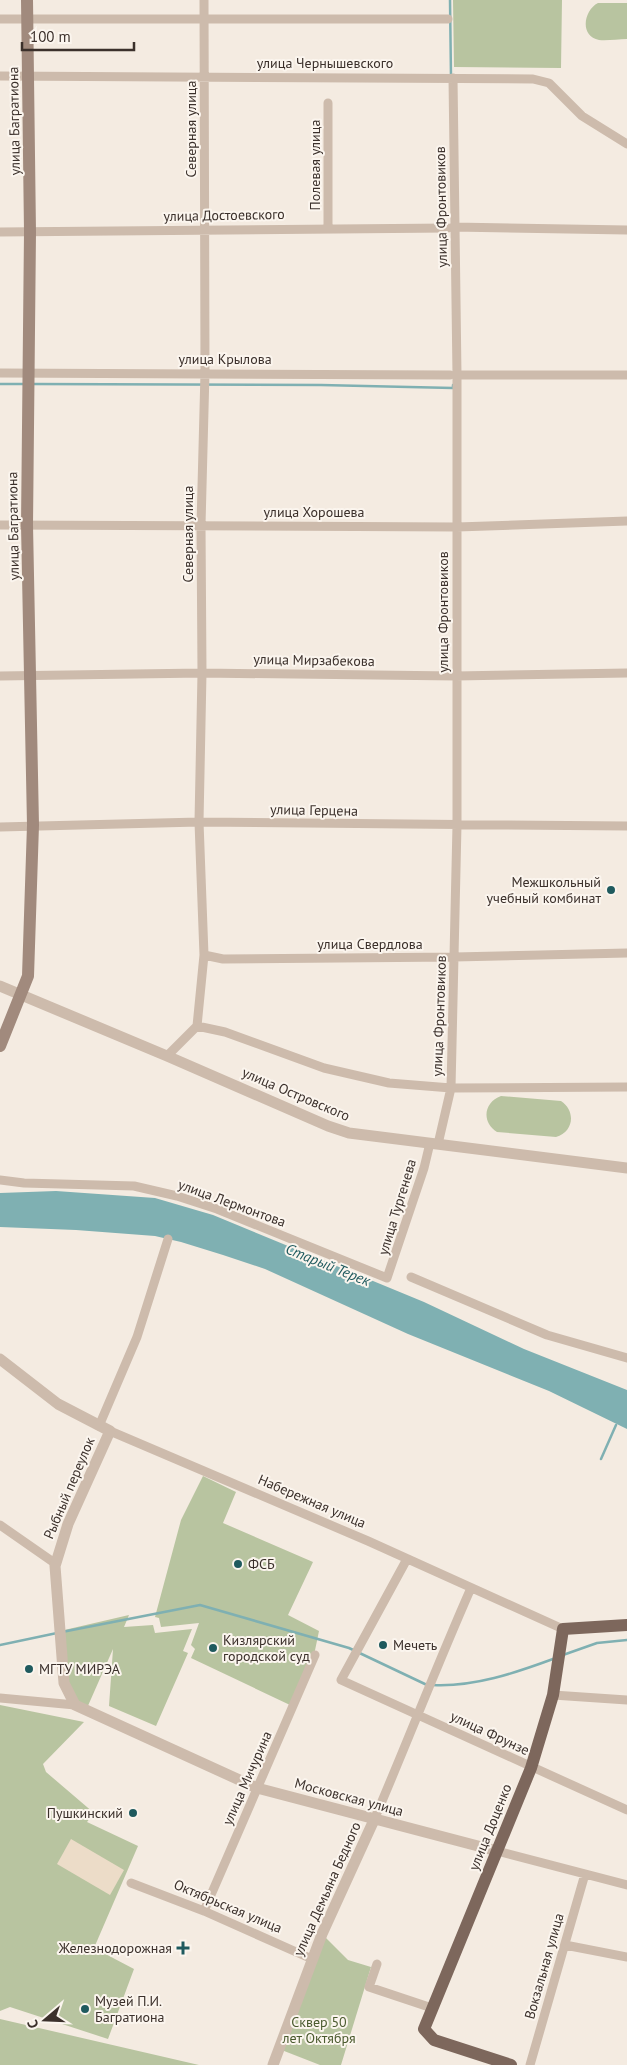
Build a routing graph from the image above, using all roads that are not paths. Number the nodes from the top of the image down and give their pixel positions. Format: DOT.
graph roads {
  1 [pos="27,0"];
  2 [pos="204,0"];
  3 [pos="27,18"];
  4 [pos="204,18"];
  5 [pos="0,19"];
  6 [pos="448,19"];
  7 [pos="0,76"];
  8 [pos="28,76"];
  9 [pos="205,76"];
  10 [pos="453,78"];
  11 [pos="328,102"];
  12 [pos="627,144"];
  13 [pos="452,227"];
  14 [pos="328,228"];
  15 [pos="205,229"];
  16 [pos="627,230"];
  17 [pos="0,232"];
  18 [pos="30,232"];
  19 [pos="205,372"];
  20 [pos="0,373"];
  21 [pos="28,374"];
  22 [pos="454,375"];
  23 [pos="627,375"];
  24 [pos="627,521"];
  25 [pos="0,525"];
  26 [pos="27,525"];
  27 [pos="201,525"];
  28 [pos="457,527"];
  29 [pos="202,673"];
  30 [pos="627,673"];
  31 [pos="0,676"];
  32 [pos="31,676"];
  33 [pos="456,676"];
  34 [pos="199,822"];
  35 [pos="33,825"];
  36 [pos="457,825"];
  37 [pos="627,826"];
  38 [pos="0,827"];
  39 [pos="627,953"];
  40 [pos="204,955"];
  41 [pos="454,957"];
  42 [pos="0,986"];
  43 [pos="20,994"];
  44 [pos="197,1026"];
  45 [pos="0,1046"];
  46 [pos="167,1056"];
  47 [pos="627,1087"];
  48 [pos="450,1088"];
  49 [pos="434,1144"];
  50 [pos="627,1168"];
  51 [pos="0,1180"];
  52 [pos="168,1239"];
  53 [pos="410,1277"];
  54 [pos="387,1278"];
  55 [pos="627,1358"];
  56 [pos="0,1359"];
  57 [pos="104,1428"];
  58 [pos="0,1525"];
  59 [pos="407,1559"];
  60 [pos="56,1564"];
  61 [pos="470,1588"];
  62 [pos="627,1625"];
  63 [pos="563,1629"];
  64 [pos="315,1655"];
  65 [pos="552,1695"];
  66 [pos="0,1698"];
  67 [pos="627,1700"];
  68 [pos="75,1704"];
  69 [pos="419,1715"];
  70 [pos="531,1768"];
  71 [pos="257,1788"];
  72 [pos="627,1810"];
  73 [pos="374,1820"];
  74 [pos="497,1851"];
  75 [pos="585,1874"];
  76 [pos="131,1883"];
  77 [pos="627,1885"];
  78 [pos="204,1911"];
  79 [pos="564,1945"];
  80 [pos="627,1957"];
  81 [pos="312,1959"];
  82 [pos="377,1964"];
  83 [pos="432,2008"];
  84 [pos="274,2065"];
  85 [pos="510,2065"];
  86 [pos="530,2065"];
  1 -- 3 [label="main road, улица Багратиона"];
  2 -- 4 [label="street, Северная улица"];
  3 -- 4 [label="street"];
  3 -- 5 [label="street"];
  3 -- 8 [label="main road, улица Багратиона"];
  4 -- 6 [label="street"];
  4 -- 9 [label="street, Северная улица"];
  7 -- 8 [label="street, улица Чернышевского"];
  8 -- 9 [label="street, улица Чернышевского"];
  8 -- 18 [label="main road, улица Багратиона"];
  9 -- 10 [label="street, улица Чернышевского"];
  9 -- 15 [label="street, Северная улица"];
  10 -- 12 [label="street, улица Чернышевского"];
  10 -- 13 [label="street, улица Фронтовиков"];
  11 -- 14 [label="street, Полевая улица"];
  13 -- 14 [label="street, улица Достоевского"];
  13 -- 16 [label="street, улица Достоевского"];
  13 -- 22 [label="street, улица Фронтовиков"];
  14 -- 15 [label="street, улица Достоевского"];
  15 -- 18 [label="street, улица Достоевского"];
  15 -- 19 [label="street, Северная улица"];
  17 -- 18 [label="street, улица Достоевского"];
  18 -- 21 [label="main road, улица Багратиона"];
  19 -- 21 [label="street, улица Крылова"];
  19 -- 22 [label="street, улица Крылова"];
  19 -- 27 [label="street, Северная улица"];
  20 -- 21 [label="street, улица Крылова"];
  21 -- 26 [label="main road, улица Багратиона"];
  22 -- 23 [label="street, улица Крылова"];
  22 -- 28 [label="street, улица Фронтовиков"];
  24 -- 28 [label="street, улица Хорошева"];
  25 -- 26 [label="street, улица Хорошева"];
  26 -- 27 [label="street, улица Хорошева"];
  26 -- 32 [label="main road, улица Багратиона"];
  27 -- 28 [label="street, улица Хорошева"];
  27 -- 29 [label="street, Северная улица"];
  28 -- 33 [label="street, улица Фронтовиков"];
  29 -- 32 [label="street, улица Мирзабекова"];
  29 -- 33 [label="street, улица Мирзабекова"];
  29 -- 34 [label="street, Северная улица"];
  30 -- 33 [label="street, улица Мирзабекова"];
  31 -- 32 [label="street, улица Мирзабекова"];
  32 -- 35 [label="main road, улица Багратиона"];
  33 -- 36 [label="street, улица Фронтовиков"];
  34 -- 35 [label="street, улица Герцена"];
  34 -- 36 [label="street, улица Герцена"];
  34 -- 40 [label="street, Северная улица"];
  35 -- 38 [label="street, улица Герцена"];
  35 -- 43 [label="main road, улица Багратиона"];
  36 -- 37 [label="street, улица Герцена"];
  36 -- 41 [label="street, улица Фронтовиков"];
  39 -- 41 [label="street, улица Свердлова"];
  40 -- 41 [label="street, улица Свердлова"];
  40 -- 44 [label="street, Северная улица"];
  41 -- 48 [label="street, улица Фронтовиков"];
  42 -- 43 [label="street, улица Островского"];
  43 -- 45 [label="main road, улица Багратиона"];
  43 -- 46 [label="street, улица Островского"];
  44 -- 46 [label="street"];
  44 -- 48 [label="street"];
  46 -- 49 [label="street, улица Островского"];
  47 -- 48 [label="street"];
  48 -- 49 [label="street, улица Фронтовиков"];
  49 -- 50 [label="street, улица Островского"];
  49 -- 54 [label="street, улица Тургенева"];
  51 -- 54 [label="street, улица Лермонтова"];
  52 -- 57 [label="street, Рыбный переулок"];
  53 -- 55 [label="street"];
  56 -- 57 [label="street, Набережная улица"];
  57 -- 59 [label="street, Набережная улица"];
  57 -- 60 [label="street, Рыбный переулок"];
  58 -- 60 [label="street"];
  59 -- 61 [label="street, Набережная улица"];
  59 -- 69 [label="street, улица Фрунзе"];
  60 -- 68 [label="street, Рыбный переулок"];
  61 -- 63 [label="street, Набережная улица"];
  61 -- 69 [label="street, улица Демьяна Бедного"];
  62 -- 63 [label="main road, Набережная улица"];
  63 -- 65 [label="main road, улица Доценко"];
  64 -- 71 [label="street, улица Мичурина"];
  65 -- 67 [label="street"];
  65 -- 70 [label="main road, улица Доценко"];
  66 -- 68 [label="street"];
  68 -- 71 [label="street, Московская улица"];
  69 -- 70 [label="street, улица Фрунзе"];
  69 -- 73 [label="street, улица Демьяна Бедного"];
  70 -- 72 [label="street, улица Фрунзе"];
  70 -- 74 [label="main road, улица Доценко"];
  71 -- 73 [label="street, Московская улица"];
  71 -- 78 [label="street, улица Мичурина"];
  73 -- 74 [label="street, Московская улица"];
  73 -- 81 [label="street, улица Демьяна Бедного"];
  74 -- 75 [label="street, Московская улица"];
  74 -- 83 [label="main road, улица Доценко"];
  75 -- 77 [label="street, Московская улица"];
  75 -- 79 [label="street, Вокзальная улица"];
  76 -- 78 [label="street, Октябрьская улица"];
  78 -- 81 [label="street, Октябрьская улица"];
  79 -- 80 [label="street"];
  79 -- 86 [label="street, Вокзальная улица"];
  81 -- 84 [label="street, улица Демьяна Бедного"];
  82 -- 83 [label="street"];
  83 -- 85 [label="main road, улица Доценко"];
}
